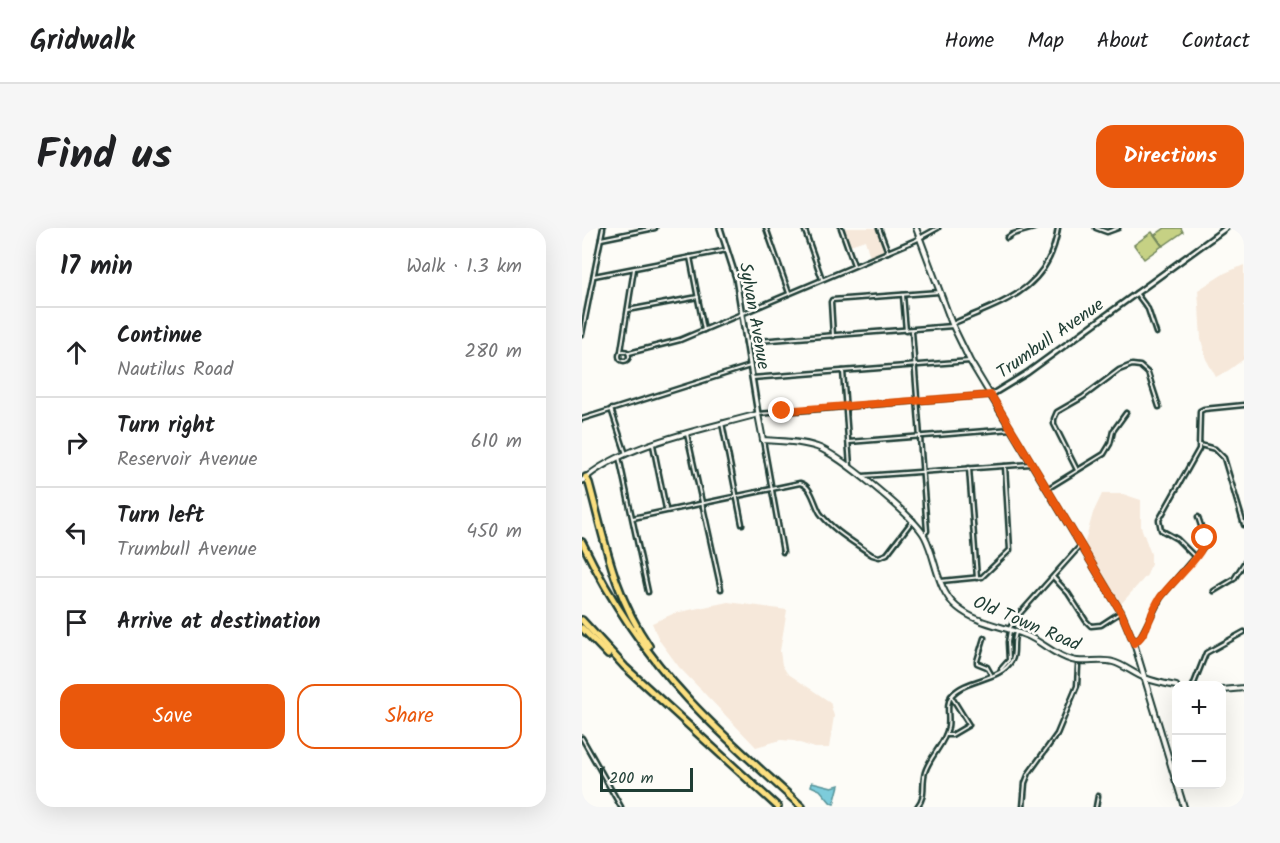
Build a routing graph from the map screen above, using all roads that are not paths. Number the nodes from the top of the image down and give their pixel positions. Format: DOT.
graph roads {
  1 [pos="603,228"];
  2 [pos="655,228"];
  3 [pos="720,228"];
  4 [pos="766,228"];
  5 [pos="804,228"];
  6 [pos="841,228"];
  7 [pos="879,228"];
  8 [pos="916,228"];
  9 [pos="938,228"];
  10 [pos="1034,228"];
  11 [pos="1058,228"];
  12 [pos="1096,228"];
  13 [pos="1118,228"];
  14 [pos="1226,228"];
  15 [pos="920,237"];
  16 [pos="1007,238"];
  17 [pos="602,239"];
  18 [pos="728,249"];
  19 [pos="888,252"];
  20 [pos="690,257"];
  21 [pos="855,266"];
  22 [pos="634,269"];
  23 [pos="594,276"];
  24 [pos="822,280"];
  25 [pos="939,292"];
  26 [pos="1136,293"];
  27 [pos="789,294"];
  28 [pos="903,295"];
  29 [pos="698,297"];
  30 [pos="628,310"];
  31 [pos="742,313"];
  32 [pos="952,325"];
  33 [pos="704,330"];
  34 [pos="906,331"];
  35 [pos="912,331"];
  36 [pos="582,332"];
  37 [pos="1156,333"];
  38 [pos="833,336"];
  39 [pos="747,342"];
  40 [pos="621,351"];
  41 [pos="629,353"];
  42 [pos="970,361"];
  43 [pos="750,366"];
  44 [pos="915,366"];
  45 [pos="843,370"];
  46 [pos="752,378"];
  47 [pos="991,395"];
  48 [pos="917,401"];
  49 [pos="1244,405"];
  50 [pos="847,406"];
  51 [pos="1159,407"];
  52 [pos="611,409"];
  53 [pos="1126,413"];
  54 [pos="758,414"];
  55 [pos="582,418"];
  56 [pos="722,423"];
  57 [pos="1011,429"];
  58 [pos="687,434"];
  59 [pos="921,436"];
  60 [pos="763,440"];
  61 [pos="849,442"];
  62 [pos="653,445"];
  63 [pos="1200,445"];
  64 [pos="626,454"];
  65 [pos="619,457"];
  66 [pos="1032,464"];
  67 [pos="1005,466"];
  68 [pos="969,468"];
  69 [pos="850,469"];
  70 [pos="1077,470"];
  71 [pos="923,472"];
  72 [pos="860,476"];
  73 [pos="583,477"];
  74 [pos="771,488"];
  75 [pos="1047,489"];
  76 [pos="737,496"];
  77 [pos="702,503"];
  78 [pos="667,510"];
  79 [pos="1198,517"];
  80 [pos="633,518"];
  81 [pos="913,520"];
  82 [pos="742,524"];
  83 [pos="1244,525"];
  84 [pos="924,534"];
  85 [pos="582,542"];
  86 [pos="1081,545"];
  87 [pos="783,552"];
  88 [pos="1195,557"];
  89 [pos="1244,563"];
  90 [pos="1053,577"];
  91 [pos="977,579"];
  92 [pos="941,581"];
  93 [pos="721,589"];
  94 [pos="1214,591"];
  95 [pos="648,592"];
  96 [pos="1121,612"];
  97 [pos="582,620"];
  98 [pos="582,628"];
  99 [pos="1010,630"];
  100 [pos="1016,632"];
  101 [pos="1244,632"];
  102 [pos="984,638"];
  103 [pos="1134,643"];
  104 [pos="1078,666"];
  105 [pos="996,673"];
  106 [pos="992,675"];
  107 [pos="1145,678"];
  108 [pos="640,681"];
  109 [pos="1194,681"];
  110 [pos="1172,685"];
  111 [pos="1244,688"];
  112 [pos="1226,690"];
  113 [pos="681,692"];
  114 [pos="951,696"];
  115 [pos="945,735"];
  116 [pos="582,738"];
  117 [pos="1172,767"];
  118 [pos="1179,789"];
  119 [pos="1098,796"];
  120 [pos="621,807"];
  121 [pos="778,807"];
  122 [pos="802,807"];
  123 [pos="916,807"];
  124 [pos="1023,807"];
  125 [pos="1096,807"];
  126 [pos="1184,807"];
  1 -- 17 [label="street"];
  2 -- 17 [label="street"];
  3 -- 18 [label="street, Sylvan Avenue"];
  4 -- 27 [label="street"];
  5 -- 24 [label="street"];
  6 -- 21 [label="street"];
  7 -- 19 [label="street"];
  8 -- 15 [label="main road"];
  9 -- 15 [label="street"];
  10 -- 16 [label="street"];
  11 -- 32 [label="street"];
  12 -- 13 [label="street"];
  14 -- 26 [label="street, Trumbull Avenue"];
  15 -- 19 [label="street"];
  15 -- 25 [label="main road"];
  17 -- 23 [label="street"];
  18 -- 20 [label="street"];
  18 -- 31 [label="street, Sylvan Avenue"];
  19 -- 21 [label="street"];
  20 -- 22 [label="street"];
  20 -- 29 [label="street"];
  21 -- 24 [label="street"];
  22 -- 23 [label="street"];
  22 -- 30 [label="street"];
  23 -- 36 [label="street"];
  24 -- 27 [label="street"];
  25 -- 28 [label="street"];
  25 -- 32 [label="main road"];
  26 -- 37 [label="street"];
  26 -- 47 [label="street, Trumbull Avenue"];
  27 -- 31 [label="street"];
  28 -- 34 [label="street"];
  28 -- 38 [label="street"];
  29 -- 30 [label="street"];
  29 -- 33 [label="street"];
  30 -- 40 [label="street"];
  31 -- 33 [label="street"];
  31 -- 39 [label="street, Sylvan Avenue"];
  32 -- 35 [label="street"];
  32 -- 42 [label="main road"];
  33 -- 41 [label="street"];
  34 -- 35 [label="street"];
  34 -- 38 [label="street"];
  35 -- 44 [label="street"];
  38 -- 39 [label="street"];
  39 -- 43 [label="street, Sylvan Avenue"];
  40 -- 41 [label="street"];
  40 -- 41 [label="street"];
  42 -- 44 [label="street"];
  42 -- 47 [label="main road"];
  43 -- 46 [label="street, Sylvan Avenue"];
  43 -- 52 [label="street"];
  44 -- 45 [label="street"];
  44 -- 48 [label="street"];
  45 -- 46 [label="street"];
  45 -- 50 [label="street"];
  46 -- 54 [label="street, Sylvan Avenue"];
  47 -- 48 [label="street, Trumbull Avenue"];
  47 -- 57 [label="main road"];
  48 -- 50 [label="street, Trumbull Avenue"];
  48 -- 59 [label="street"];
  49 -- 63 [label="street"];
  50 -- 54 [label="street, Trumbull Avenue"];
  50 -- 61 [label="street"];
  51 -- 70 [label="street"];
  52 -- 55 [label="street"];
  52 -- 64 [label="street"];
  53 -- 70 [label="street"];
  54 -- 56 [label="main road"];
  54 -- 60 [label="main road, Sylvan Avenue"];
  56 -- 58 [label="main road"];
  56 -- 76 [label="street"];
  57 -- 59 [label="street"];
  57 -- 66 [label="main road"];
  58 -- 62 [label="main road"];
  58 -- 77 [label="street"];
  59 -- 61 [label="street"];
  59 -- 71 [label="street"];
  60 -- 69 [label="main road, Old Town Road"];
  60 -- 74 [label="street, Sylvan Avenue"];
  61 -- 69 [label="street"];
  62 -- 64 [label="main road"];
  62 -- 78 [label="street"];
  63 -- 83 [label="street"];
  63 -- 88 [label="street"];
  64 -- 65 [label="main road"];
  65 -- 73 [label="main road"];
  65 -- 80 [label="street"];
  66 -- 67 [label="street"];
  66 -- 75 [label="main road"];
  67 -- 68 [label="street"];
  67 -- 91 [label="street"];
  68 -- 71 [label="street"];
  68 -- 91 [label="street"];
  69 -- 72 [label="main road, Old Town Road"];
  70 -- 75 [label="street"];
  71 -- 72 [label="street"];
  71 -- 84 [label="street"];
  72 -- 81 [label="main road, Old Town Road"];
  73 -- 113 [label="highway"];
  74 -- 76 [label="street"];
  74 -- 81 [label="street"];
  74 -- 87 [label="street, Sylvan Avenue"];
  75 -- 86 [label="main road"];
  76 -- 77 [label="street"];
  76 -- 82 [label="street"];
  77 -- 78 [label="street"];
  77 -- 93 [label="street"];
  78 -- 80 [label="street"];
  79 -- 88 [label="street"];
  80 -- 95 [label="street"];
  81 -- 84 [label="main road, Old Town Road"];
  84 -- 92 [label="main road, Old Town Road"];
  85 -- 113 [label="highway"];
  86 -- 90 [label="street"];
  86 -- 96 [label="main road"];
  88 -- 103 [label="street"];
  89 -- 94 [label="street"];
  90 -- 96 [label="street"];
  90 -- 99 [label="street"];
  91 -- 92 [label="street"];
  92 -- 99 [label="main road, Old Town Road"];
  96 -- 103 [label="main road"];
  97 -- 108 [label="highway"];
  98 -- 108 [label="highway"];
  99 -- 100 [label="main road, Old Town Road"];
  99 -- 105 [label="street"];
  100 -- 105 [label="street"];
  100 -- 107 [label="main road, Old Town Road"];
  101 -- 109 [label="street"];
  102 -- 106 [label="street"];
  103 -- 107 [label="main road"];
  104 -- 124 [label="street"];
  105 -- 106 [label="street"];
  106 -- 114 [label="street"];
  107 -- 110 [label="main road, Old Town Road"];
  107 -- 117 [label="main road"];
  108 -- 121 [label="highway"];
  111 -- 112 [label="main road"];
  113 -- 122 [label="highway"];
  114 -- 115 [label="street"];
  114 -- 115 [label="street"];
  115 -- 123 [label="street"];
  116 -- 120 [label="street"];
  118 -- 126 [label="main road"];
  119 -- 125 [label="street"];
}
